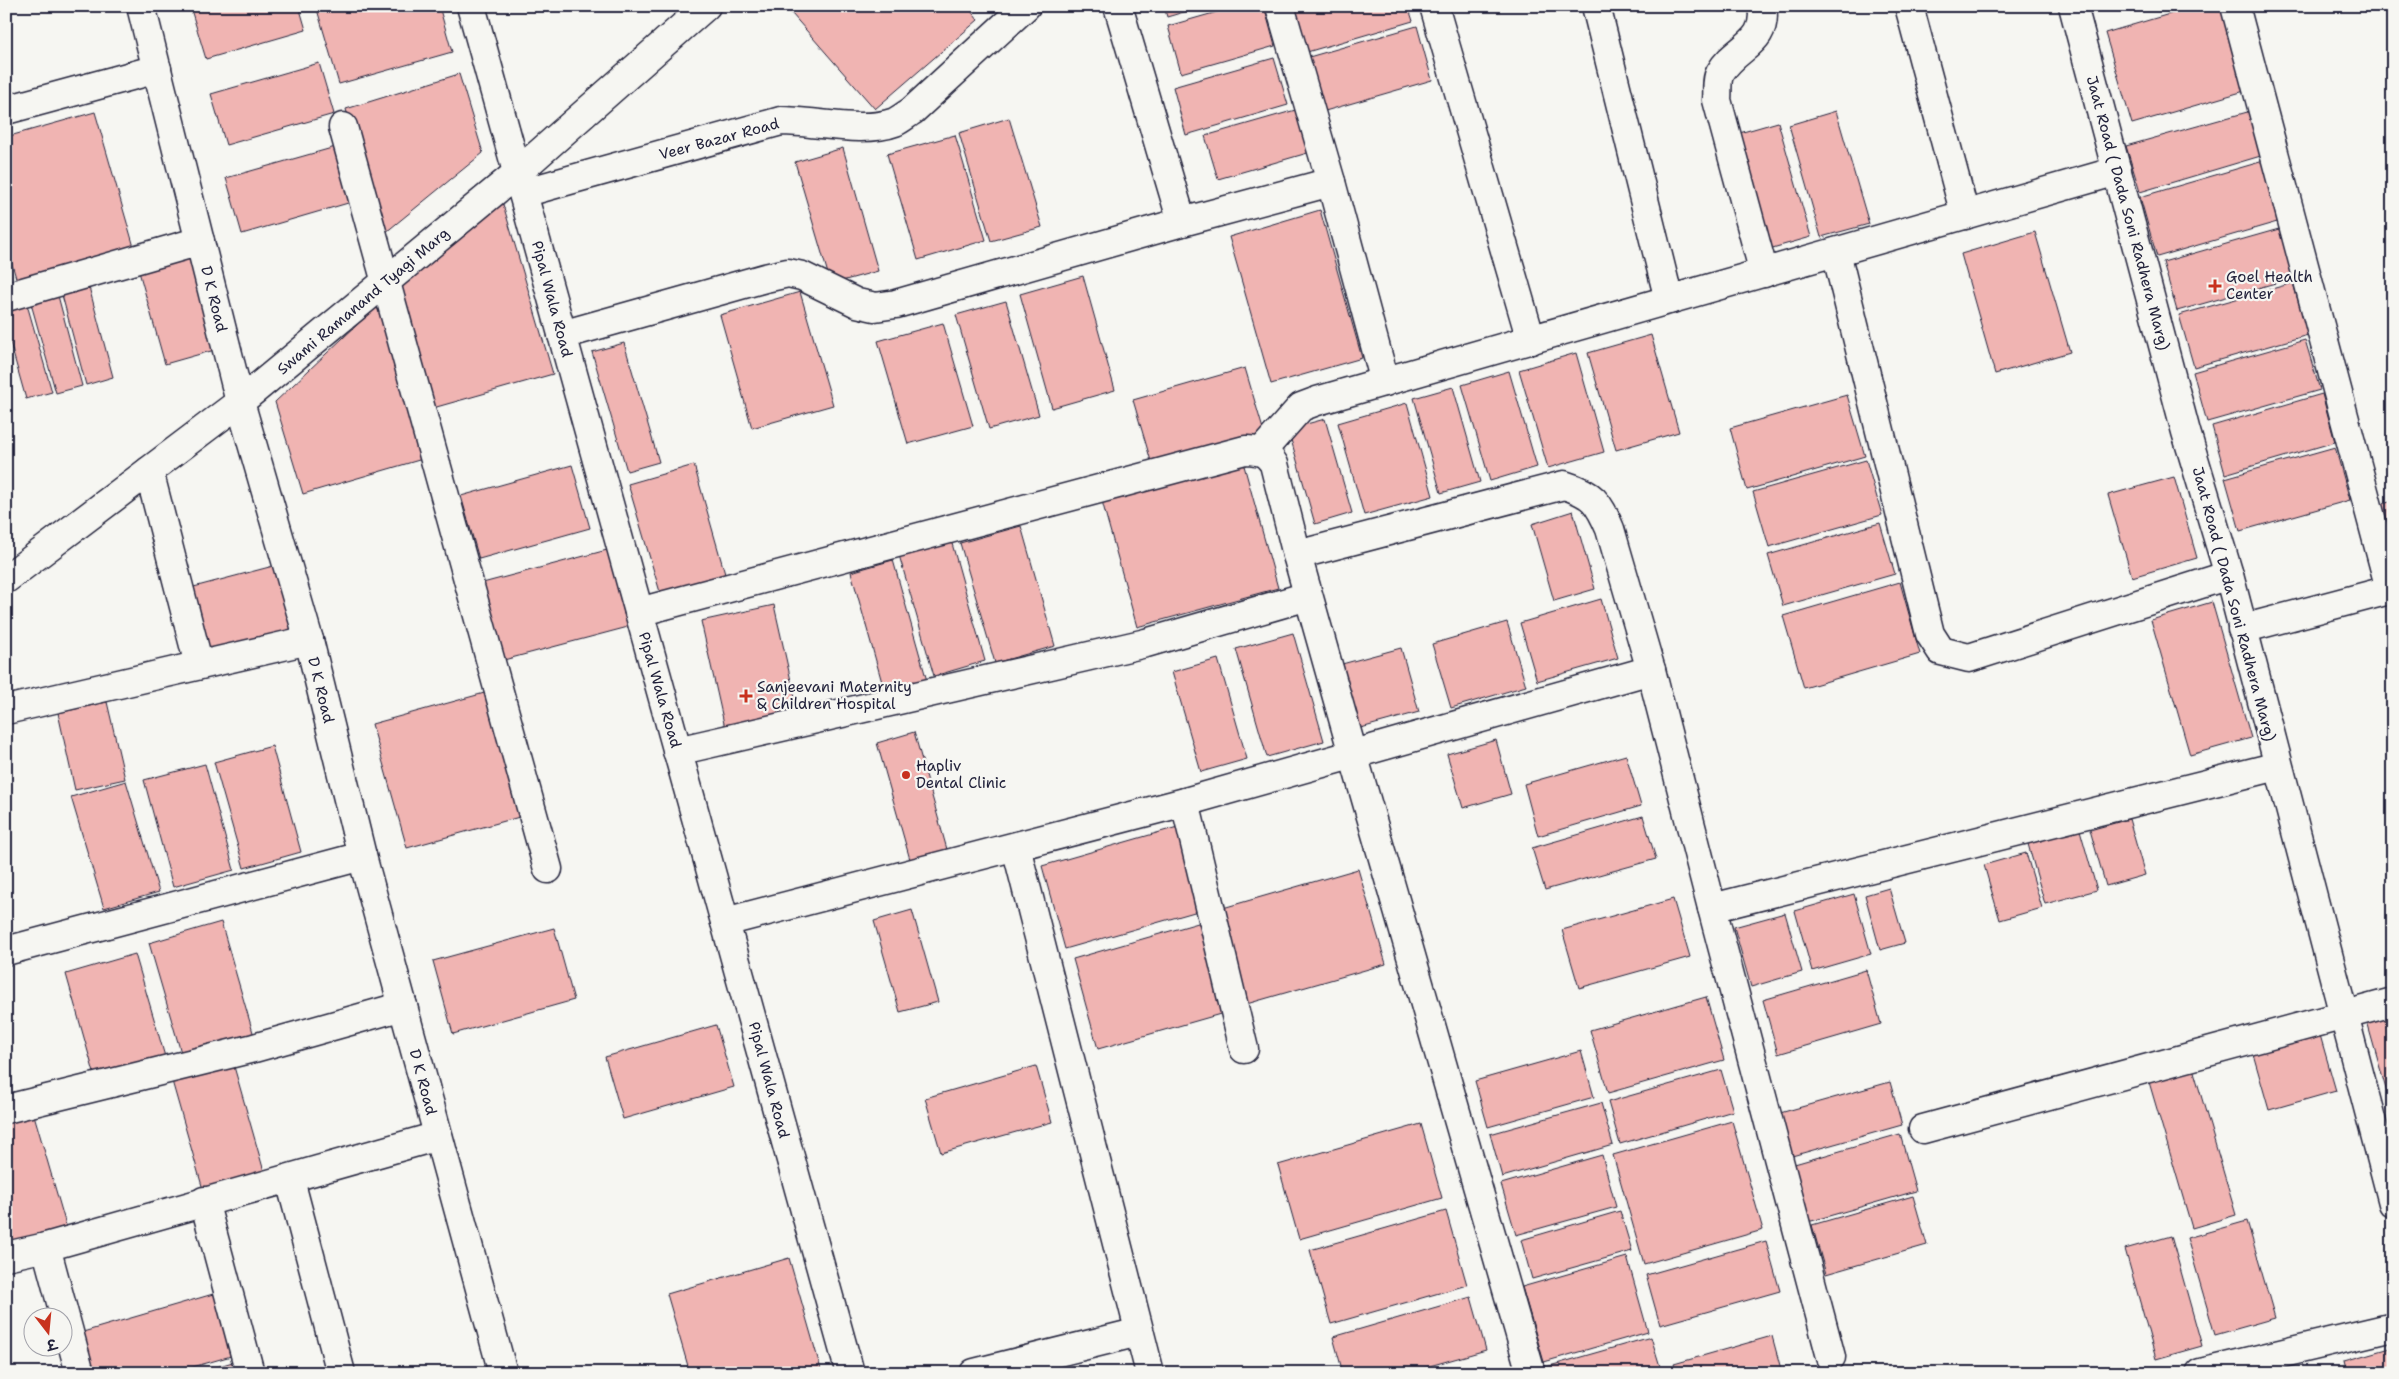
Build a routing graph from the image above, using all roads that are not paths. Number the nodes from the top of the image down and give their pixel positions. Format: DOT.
graph roads {
  1 [pos="141,6"];
  2 [pos="471,6"];
  3 [pos="706,6"];
  4 [pos="1026,6"];
  5 [pos="1118,6"];
  6 [pos="1280,6"];
  7 [pos="1434,6"];
  8 [pos="1596,6"];
  9 [pos="1762,6"];
  10 [pos="1909,6"];
  11 [pos="2073,6"];
  12 [pos="2235,6"];
  13 [pos="157,69"];
  14 [pos="6,110"];
  15 [pos="343,127"];
  16 [pos="2117,171"];
  17 [pos="1332,182"];
  18 [pos="520,183"];
  19 [pos="1965,215"];
  20 [pos="1182,222"];
  21 [pos="200,241"];
  22 [pos="1836,252"];
  23 [pos="1764,273"];
  24 [pos="387,281"];
  25 [pos="6,297"];
  26 [pos="1669,300"];
  27 [pos="562,335"];
  28 [pos="1531,340"];
  29 [pos="1385,382"];
  30 [pos="240,402"];
  31 [pos="1262,451"];
  32 [pos="149,471"];
  33 [pos="1297,555"];
  34 [pos="2229,575"];
  35 [pos="6,579"];
  36 [pos="2392,589"];
  37 [pos="1308,596"];
  38 [pos="639,612"];
  39 [pos="2242,629"];
  40 [pos="308,640"];
  41 [pos="199,666"];
  42 [pos="1651,670"];
  43 [pos="6,710"];
  44 [pos="677,751"];
  45 [pos="1353,754"];
  46 [pos="2278,766"];
  47 [pos="1185,802"];
  48 [pos="1016,847"];
  49 [pos="362,856"];
  50 [pos="548,870"];
  51 [pos="1712,908"];
  52 [pos="725,922"];
  53 [pos="6,951"];
  54 [pos="2393,1002"];
  55 [pos="403,1006"];
  56 [pos="2344,1015"];
  57 [pos="1244,1049"];
  58 [pos="6,1109"];
  59 [pos="1923,1129"];
  60 [pos="438,1136"];
  61 [pos="290,1180"];
  62 [pos="204,1201"];
  63 [pos="2393,1203"];
  64 [pos="46,1247"];
  65 [pos="6,1256"];
  66 [pos="2393,1327"];
  67 [pos="1139,1332"];
  68 [pos="1831,1357"];
  69 [pos="80,1373"];
  70 [pos="250,1373"];
  71 [pos="341,1373"];
  72 [pos="503,1373"];
  73 [pos="850,1373"];
  74 [pos="974,1373"];
  75 [pos="1150,1373"];
  76 [pos="1530,1373"];
  77 [pos="2200,1373"];
  1 -- 13 [label="street, D K Road"];
  2 -- 18 [label="street, Pipal Wala Road"];
  3 -- 18 [label="street, Swami Ramanand Tyagi Marg"];
  4 -- 18 [label="street, Veer Bazar Road"];
  5 -- 20 [label="street"];
  6 -- 17 [label="street"];
  7 -- 28 [label="street"];
  8 -- 26 [label="street"];
  9 -- 23 [label="street"];
  10 -- 19 [label="street"];
  11 -- 16 [label="street, Jaat Road ( Dada Soni Radhera Marg)"];
  12 -- 36 [label="street"];
  13 -- 14 [label="street"];
  13 -- 21 [label="street, D K Road"];
  15 -- 24 [label="street"];
  16 -- 19 [label="street"];
  16 -- 34 [label="street, Jaat Road ( Dada Soni Radhera Marg)"];
  17 -- 20 [label="street"];
  17 -- 29 [label="street"];
  18 -- 24 [label="street, Swami Ramanand Tyagi Marg"];
  18 -- 27 [label="street, Pipal Wala Road"];
  19 -- 22 [label="street"];
  20 -- 27 [label="street"];
  21 -- 25 [label="street"];
  21 -- 30 [label="street, D K Road"];
  22 -- 23 [label="street"];
  22 -- 34 [label="street"];
  23 -- 26 [label="street"];
  24 -- 30 [label="street, Swami Ramanand Tyagi Marg"];
  24 -- 50 [label="street"];
  26 -- 28 [label="street"];
  27 -- 38 [label="street, Pipal Wala Road"];
  28 -- 29 [label="street"];
  29 -- 31 [label="street"];
  30 -- 32 [label="street, Swami Ramanand Tyagi Marg"];
  30 -- 40 [label="street, D K Road"];
  31 -- 33 [label="street"];
  31 -- 38 [label="street"];
  32 -- 35 [label="street, Swami Ramanand Tyagi Marg"];
  32 -- 41 [label="street"];
  33 -- 37 [label="street"];
  33 -- 42 [label="street"];
  34 -- 39 [label="street, Jaat Road ( Dada Soni Radhera Marg)"];
  36 -- 39 [label="street"];
  37 -- 44 [label="street"];
  37 -- 45 [label="street"];
  38 -- 44 [label="street, Pipal Wala Road"];
  39 -- 46 [label="street, Jaat Road ( Dada Soni Radhera Marg)"];
  40 -- 41 [label="street"];
  40 -- 49 [label="street, D K Road"];
  41 -- 43 [label="street"];
  42 -- 45 [label="street"];
  42 -- 51 [label="street"];
  44 -- 52 [label="street, Pipal Wala Road"];
  45 -- 47 [label="street"];
  45 -- 76 [label="street"];
  46 -- 51 [label="street"];
  46 -- 56 [label="street, Jaat Road ( Dada Soni Radhera Marg)"];
  47 -- 48 [label="street"];
  47 -- 57 [label="street"];
  48 -- 52 [label="street"];
  48 -- 67 [label="street"];
  49 -- 53 [label="street"];
  49 -- 55 [label="street, D K Road"];
  51 -- 68 [label="street"];
  52 -- 73 [label="street, Pipal Wala Road"];
  54 -- 56 [label="street"];
  55 -- 58 [label="street"];
  55 -- 60 [label="street, D K Road"];
  56 -- 59 [label="street"];
  56 -- 63 [label="street, Jaat Road ( Dada Soni Radhera Marg)"];
  60 -- 61 [label="street"];
  60 -- 72 [label="street, D K Road"];
  61 -- 62 [label="street"];
  61 -- 71 [label="street"];
  62 -- 64 [label="street"];
  62 -- 70 [label="street"];
  64 -- 65 [label="street"];
  64 -- 69 [label="street"];
  66 -- 77 [label="street"];
  67 -- 74 [label="street"];
  67 -- 75 [label="street"];
}
